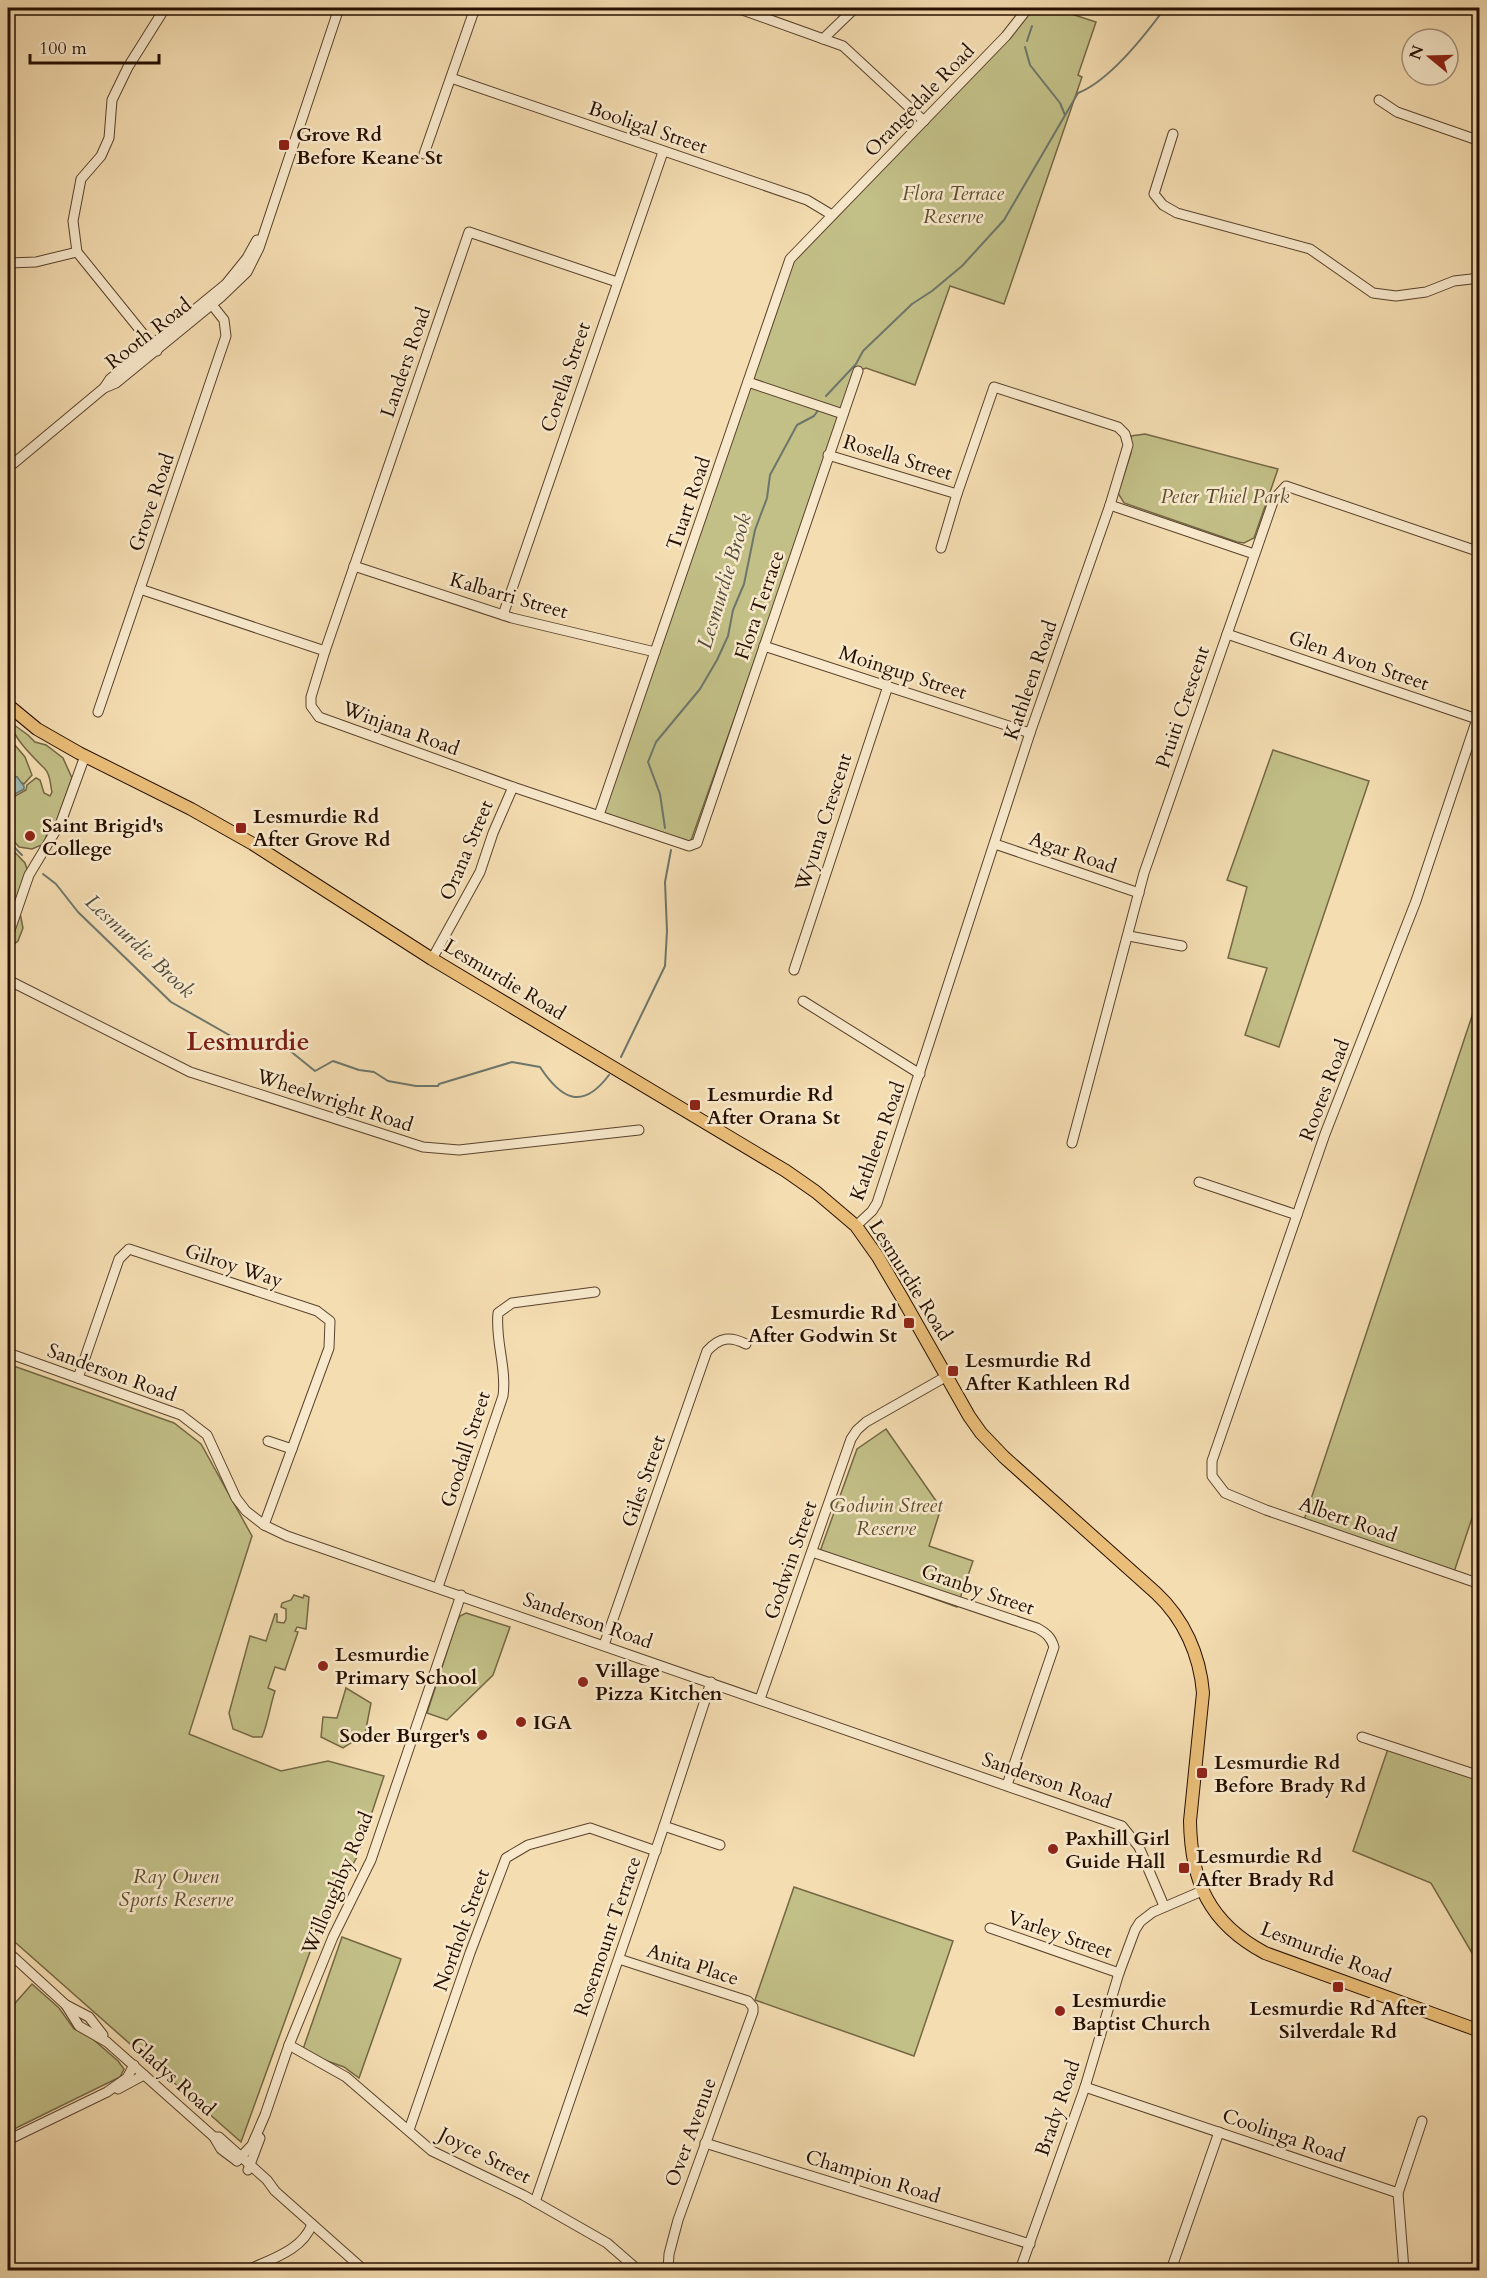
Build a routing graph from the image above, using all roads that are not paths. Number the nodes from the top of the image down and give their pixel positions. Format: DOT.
graph roads {
  1 [pos="165,8"];
  2 [pos="339,8"];
  3 [pos="475,8"];
  4 [pos="737,8"];
  5 [pos="855,8"];
  6 [pos="1028,8"];
  7 [pos="823,39"];
  8 [pos="450,78"];
  9 [pos="1379,100"];
  10 [pos="924,122"];
  11 [pos="1173,134"];
  12 [pos="1479,141"];
  13 [pos="663,152"];
  14 [pos="424,154"];
  15 [pos="832,215"];
  16 [pos="77,252"];
  17 [pos="8,263"];
  18 [pos="1479,278"];
  19 [pos="617,282"];
  20 [pos="211,302"];
  21 [pos="155,348"];
  22 [pos="858,371"];
  23 [pos="748,382"];
  24 [pos="843,414"];
  25 [pos="828,455"];
  26 [pos="8,468"];
  27 [pos="957,494"];
  28 [pos="1110,505"];
  29 [pos="941,548"];
  30 [pos="1479,552"];
  31 [pos="1254,554"];
  32 [pos="354,566"];
  33 [pos="140,590"];
  34 [pos="503,615"];
  35 [pos="1227,634"];
  36 [pos="764,646"];
  37 [pos="324,651"];
  38 [pos="656,652"];
  39 [pos="888,686"];
  40 [pos="8,705"];
  41 [pos="98,712"];
  42 [pos="1478,720"];
  43 [pos="1030,733"];
  44 [pos="85,756"];
  45 [pos="513,786"];
  46 [pos="599,815"];
  47 [pos="995,844"];
  48 [pos="689,846"];
  49 [pos="1139,893"];
  50 [pos="8,936"];
  51 [pos="1129,936"];
  52 [pos="1182,946"];
  53 [pos="432,959"];
  54 [pos="794,970"];
  55 [pos="8,980"];
  56 [pos="803,1001"];
  57 [pos="920,1074"];
  58 [pos="639,1130"];
  59 [pos="1072,1143"];
  60 [pos="1199,1182"];
  61 [pos="1297,1215"];
  62 [pos="856,1226"];
  63 [pos="595,1292"];
  64 [pos="746,1344"];
  65 [pos="8,1353"];
  66 [pos="946,1376"];
  67 [pos="78,1378"];
  68 [pos="268,1441"];
  69 [pos="292,1449"];
  70 [pos="1212,1476"];
  71 [pos="264,1525"];
  72 [pos="812,1552"];
  73 [pos="1479,1584"];
  74 [pos="438,1587"];
  75 [pos="461,1595"];
  76 [pos="604,1645"];
  77 [pos="711,1682"];
  78 [pos="760,1699"];
  79 [pos="1362,1737"];
  80 [pos="1479,1776"];
  81 [pos="1007,1785"];
  82 [pos="664,1826"];
  83 [pos="720,1845"];
  84 [pos="656,1851"];
  85 [pos="1202,1891"];
  86 [pos="1164,1906"];
  87 [pos="990,1928"];
  88 [pos="9,1954"];
  89 [pos="619,1959"];
  90 [pos="1119,1973"];
  91 [pos="753,2007"];
  92 [pos="1479,2031"];
  93 [pos="289,2045"];
  94 [pos="134,2066"];
  95 [pos="144,2075"];
  96 [pos="1085,2087"];
  97 [pos="107,2092"];
  98 [pos="265,2115"];
  99 [pos="1422,2121"];
  100 [pos="409,2130"];
  101 [pos="1219,2132"];
  102 [pos="8,2140"];
  103 [pos="705,2143"];
  104 [pos="238,2159"];
  105 [pos="249,2168"];
  106 [pos="1398,2193"];
  107 [pos="535,2202"];
  108 [pos="312,2224"];
  109 [pos="323,2234"];
  110 [pos="1030,2244"];
  111 [pos="291,2250"];
  112 [pos="364,2270"];
  113 [pos="248,2271"];
  114 [pos="638,2271"];
  115 [pos="668,2271"];
  116 [pos="1020,2271"];
  117 [pos="1171,2271"];
  118 [pos="1404,2271"];
  1 -- 16 [label="street"];
  2 -- 20 [label="street"];
  3 -- 8 [label="street"];
  4 -- 7 [label="street"];
  5 -- 7 [label="street"];
  6 -- 10 [label="street, Orangedale Road"];
  7 -- 10 [label="street"];
  8 -- 13 [label="street, Booligal Street"];
  8 -- 14 [label="street"];
  9 -- 12 [label="street"];
  10 -- 15 [label="street, Orangedale Road"];
  11 -- 18 [label="street"];
  13 -- 15 [label="street, Booligal Street"];
  13 -- 19 [label="street, Corella Street"];
  15 -- 23 [label="street, Tuart Road"];
  16 -- 17 [label="street"];
  16 -- 21 [label="street"];
  19 -- 32 [label="street, Landers Road"];
  19 -- 34 [label="street, Corella Street"];
  20 -- 21 [label="street, Rooth Road"];
  20 -- 33 [label="street, Grove Road"];
  21 -- 26 [label="street, Rooth Road"];
  22 -- 24 [label="street, Flora Terrace"];
  23 -- 24 [label="street"];
  23 -- 38 [label="street, Tuart Road"];
  24 -- 25 [label="street, Flora Terrace"];
  25 -- 27 [label="street, Rosella Street"];
  25 -- 36 [label="street, Flora Terrace"];
  27 -- 28 [label="street, Kathleen Road"];
  27 -- 29 [label="street, Kathleen Road"];
  28 -- 31 [label="street"];
  28 -- 43 [label="street, Kathleen Road"];
  30 -- 31 [label="street, Pruiti Crescent"];
  31 -- 35 [label="street, Pruiti Crescent"];
  32 -- 34 [label="street, Kalbarri Street"];
  32 -- 37 [label="street, Landers Road"];
  33 -- 37 [label="street"];
  33 -- 41 [label="street, Grove Road"];
  34 -- 38 [label="street, Kalbarri Street"];
  35 -- 42 [label="street, Glen Avon Street"];
  35 -- 49 [label="street, Pruiti Crescent"];
  36 -- 39 [label="street, Moingup Street"];
  36 -- 48 [label="street, Flora Terrace"];
  37 -- 45 [label="street, Winjana Road"];
  38 -- 46 [label="street, Tuart Road"];
  39 -- 43 [label="street, Moingup Street"];
  39 -- 54 [label="street, Wyuna Crescent"];
  40 -- 44 [label="main road, Lesmurdie Road"];
  42 -- 61 [label="street, Rootes Road"];
  43 -- 47 [label="street, Kathleen Road"];
  44 -- 50 [label="street"];
  44 -- 53 [label="main road, Lesmurdie Road"];
  45 -- 46 [label="street, Winjana Road"];
  45 -- 53 [label="street, Orana Street"];
  46 -- 48 [label="street, Winjana Road"];
  47 -- 49 [label="street, Agar Road"];
  47 -- 57 [label="street, Kathleen Road"];
  49 -- 51 [label="street, Pruiti Crescent"];
  51 -- 52 [label="street"];
  51 -- 59 [label="street, Pruiti Crescent"];
  53 -- 62 [label="main road, Lesmurdie Road"];
  55 -- 58 [label="street, Wheelwright Road"];
  56 -- 57 [label="street"];
  57 -- 62 [label="street, Kathleen Road"];
  60 -- 61 [label="street"];
  61 -- 70 [label="street, Rootes Road"];
  62 -- 66 [label="main road, Lesmurdie Road"];
  63 -- 74 [label="street, Goodall Street"];
  64 -- 76 [label="street, Giles Street"];
  65 -- 67 [label="street, Sanderson Road"];
  66 -- 72 [label="street, Godwin Street"];
  66 -- 85 [label="main road, Lesmurdie Road"];
  67 -- 69 [label="street, Gilroy Way"];
  67 -- 71 [label="street, Sanderson Road"];
  68 -- 69 [label="street"];
  69 -- 71 [label="street, Gilroy Way"];
  70 -- 73 [label="street, Albert Road"];
  71 -- 74 [label="street, Sanderson Road"];
  72 -- 78 [label="street, Godwin Street"];
  72 -- 81 [label="street, Granby Street"];
  74 -- 75 [label="street, Sanderson Road"];
  75 -- 76 [label="street, Sanderson Road"];
  75 -- 93 [label="street, Willoughby Road"];
  76 -- 77 [label="street, Sanderson Road"];
  77 -- 78 [label="street, Sanderson Road"];
  77 -- 82 [label="street, Rosemount Terrace"];
  78 -- 81 [label="street, Sanderson Road"];
  79 -- 80 [label="street"];
  81 -- 86 [label="street, Sanderson Road"];
  82 -- 83 [label="street"];
  82 -- 84 [label="street, Rosemount Terrace"];
  84 -- 89 [label="street, Rosemount Terrace"];
  84 -- 100 [label="street, Northolt Street"];
  85 -- 86 [label="street, Brady Road"];
  85 -- 92 [label="main road, Lesmurdie Road"];
  86 -- 90 [label="street, Brady Road"];
  87 -- 90 [label="street, Varley Street"];
  88 -- 94 [label="street, Gladys Road"];
  89 -- 91 [label="street, Anita Place"];
  89 -- 107 [label="street, Rosemount Terrace"];
  90 -- 96 [label="street, Brady Road"];
  91 -- 103 [label="street, Over Avenue"];
  93 -- 98 [label="street, Willoughby Road"];
  93 -- 100 [label="street, Joyce Street"];
  94 -- 95 [label="street, Gladys Road"];
  94 -- 97 [label="street"];
  95 -- 97 [label="street"];
  95 -- 104 [label="street, Gladys Road"];
  96 -- 101 [label="street, Coolinga Road"];
  96 -- 110 [label="street, Brady Road"];
  97 -- 102 [label="street"];
  98 -- 104 [label="street, Willoughby Road"];
  98 -- 105 [label="street, Willoughby Road"];
  99 -- 106 [label="street"];
  100 -- 107 [label="street, Joyce Street"];
  101 -- 106 [label="street, Coolinga Road"];
  101 -- 117 [label="street"];
  103 -- 110 [label="street, Champion Road"];
  103 -- 115 [label="street, Over Avenue"];
  104 -- 105 [label="street, Gladys Road"];
  105 -- 108 [label="street, Gladys Road"];
  106 -- 118 [label="street"];
  107 -- 114 [label="street, Joyce Street"];
  108 -- 109 [label="street, Gladys Road"];
  108 -- 111 [label="street"];
  109 -- 111 [label="street"];
  109 -- 112 [label="street, Gladys Road"];
  110 -- 116 [label="street, Brady Road"];
  111 -- 113 [label="street"];
}
